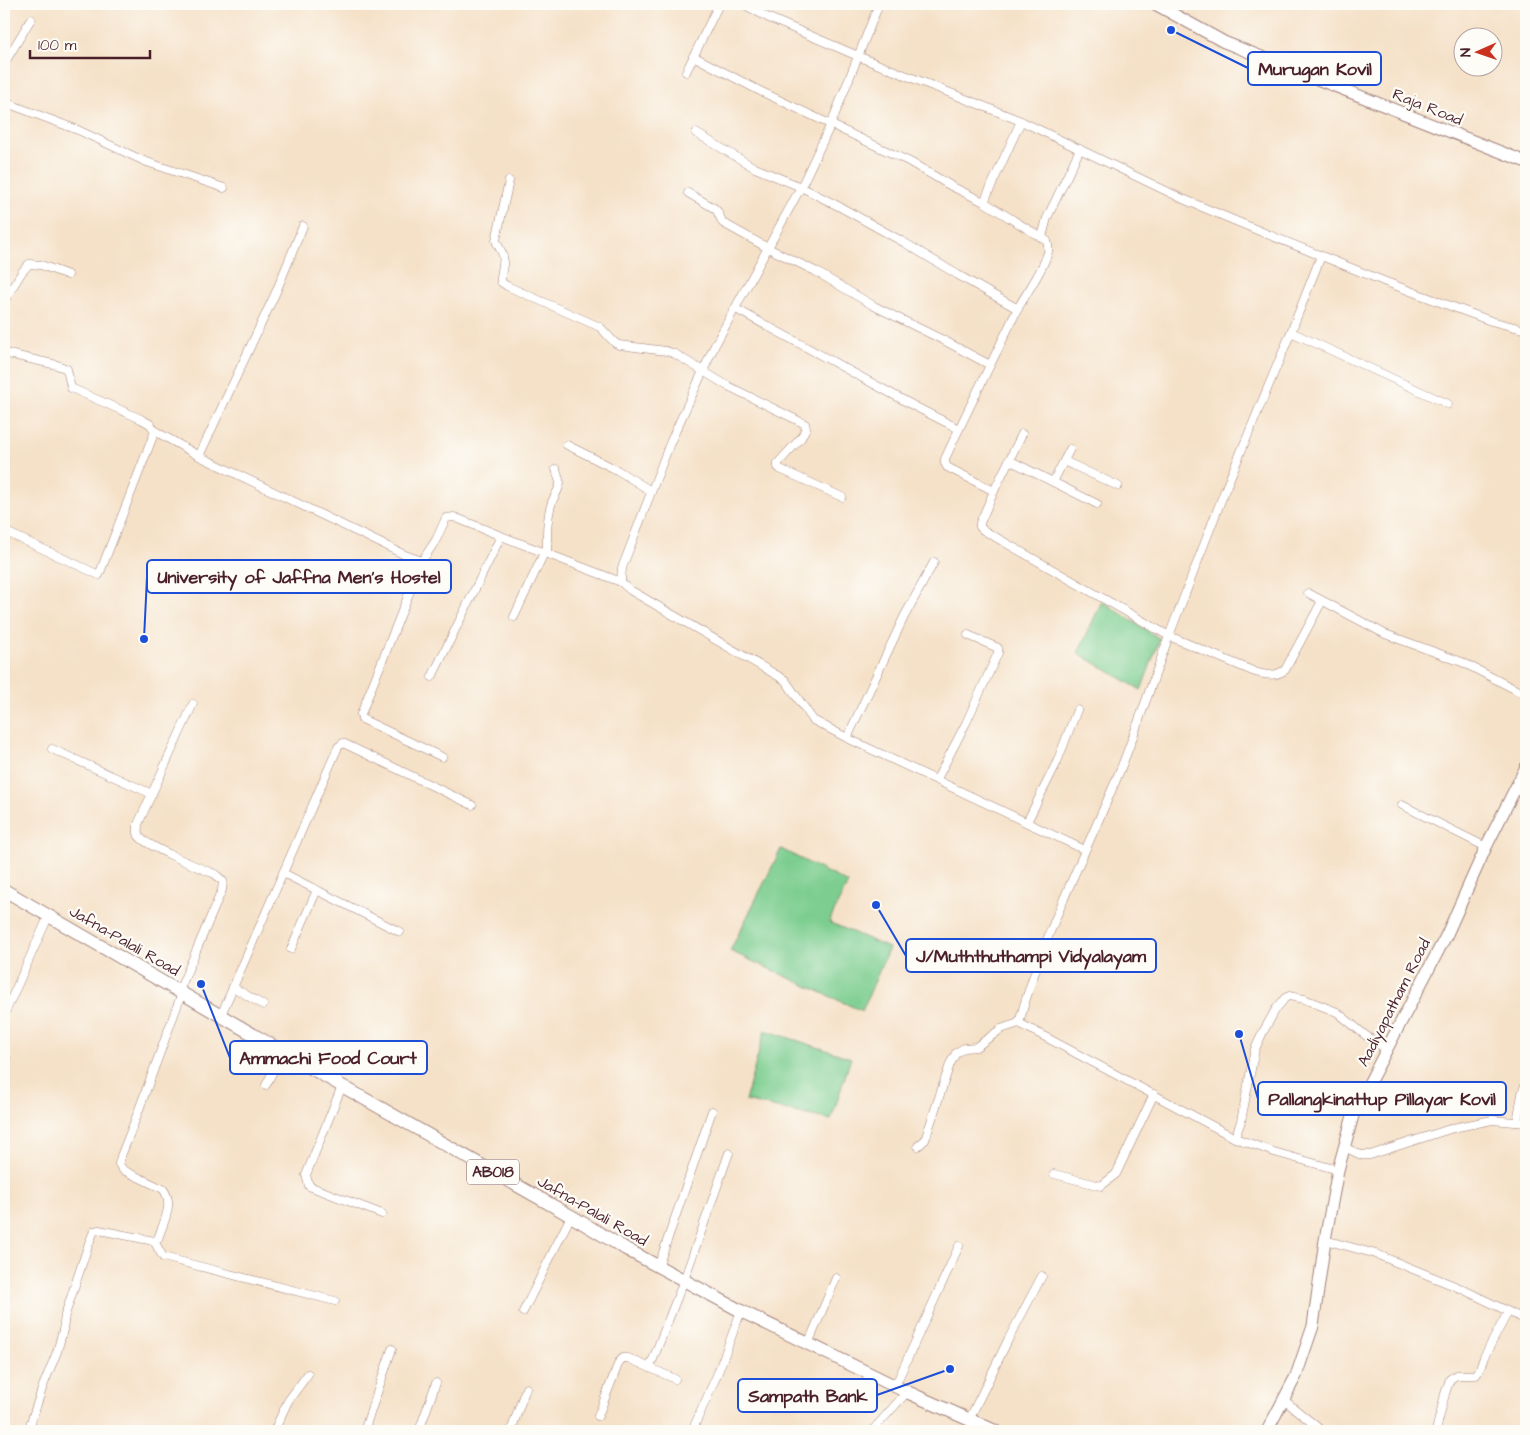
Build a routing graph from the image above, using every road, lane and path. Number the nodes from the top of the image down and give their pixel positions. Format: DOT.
graph roads {
  1 [pos="719,4"];
  2 [pos="744,4"];
  3 [pos="879,4"];
  4 [pos="1154,4"];
  5 [pos="31,19"];
  6 [pos="693,56"];
  7 [pos="859,56"];
  8 [pos="4,64"];
  9 [pos="686,72"];
  10 [pos="4,102"];
  11 [pos="1021,121"];
  12 [pos="831,124"];
  13 [pos="696,134"];
  14 [pos="1080,149"];
  15 [pos="1526,162"];
  16 [pos="509,181"];
  17 [pos="801,187"];
  18 [pos="224,188"];
  19 [pos="688,193"];
  20 [pos="984,202"];
  21 [pos="303,226"];
  22 [pos="1042,236"];
  23 [pos="768,248"];
  24 [pos="1321,256"];
  25 [pos="68,274"];
  26 [pos="4,302"];
  27 [pos="736,309"];
  28 [pos="1018,309"];
  29 [pos="1526,330"];
  30 [pos="1291,332"];
  31 [pos="4,353"];
  32 [pos="990,365"];
  33 [pos="704,371"];
  34 [pos="1448,404"];
  35 [pos="959,429"];
  36 [pos="155,431"];
  37 [pos="1022,434"];
  38 [pos="567,445"];
  39 [pos="1070,449"];
  40 [pos="199,456"];
  41 [pos="1009,460"];
  42 [pos="1064,461"];
  43 [pos="556,469"];
  44 [pos="1053,482"];
  45 [pos="1118,486"];
  46 [pos="651,491"];
  47 [pos="994,491"];
  48 [pos="842,497"];
  49 [pos="1097,504"];
  50 [pos="4,530"];
  51 [pos="501,536"];
  52 [pos="546,554"];
  53 [pos="422,561"];
  54 [pos="934,562"];
  55 [pos="621,582"];
  56 [pos="1308,593"];
  57 [pos="1322,601"];
  58 [pos="514,617"];
  59 [pos="968,635"];
  60 [pos="1169,636"];
  61 [pos="432,677"];
  62 [pos="1526,695"];
  63 [pos="193,704"];
  64 [pos="1077,710"];
  65 [pos="846,738"];
  66 [pos="52,750"];
  67 [pos="442,757"];
  68 [pos="1526,767"];
  69 [pos="937,779"];
  70 [pos="152,794"];
  71 [pos="472,805"];
  72 [pos="1402,805"];
  73 [pos="1027,822"];
  74 [pos="1486,846"];
  75 [pos="1085,850"];
  76 [pos="282,873"];
  77 [pos="4,890"];
  78 [pos="317,890"];
  79 [pos="49,915"];
  80 [pos="400,932"];
  81 [pos="290,949"];
  82 [pos="233,987"];
  83 [pos="180,992"];
  84 [pos="263,1005"];
  85 [pos="4,1015"];
  86 [pos="221,1015"];
  87 [pos="1019,1023"];
  88 [pos="1386,1049"];
  89 [pos="283,1052"];
  90 [pos="4,1053"];
  91 [pos="4,1069"];
  92 [pos="1526,1082"];
  93 [pos="266,1085"];
  94 [pos="342,1086"];
  95 [pos="1154,1094"];
  96 [pos="712,1111"];
  97 [pos="1518,1122"];
  98 [pos="1526,1123"];
  99 [pos="1235,1138"];
  100 [pos="918,1146"];
  101 [pos="1344,1147"];
  102 [pos="729,1153"];
  103 [pos="1338,1170"];
  104 [pos="1054,1174"];
  105 [pos="382,1214"];
  106 [pos="571,1216"];
  107 [pos="1326,1240"];
  108 [pos="154,1241"];
  109 [pos="959,1246"];
  110 [pos="658,1266"];
  111 [pos="1042,1276"];
  112 [pos="836,1278"];
  113 [pos="684,1280"];
  114 [pos="335,1301"];
  115 [pos="742,1311"];
  116 [pos="523,1312"];
  117 [pos="1508,1312"];
  118 [pos="1526,1320"];
  119 [pos="808,1344"];
  120 [pos="392,1349"];
  121 [pos="650,1367"];
  122 [pos="308,1374"];
  123 [pos="675,1379"];
  124 [pos="436,1383"];
  125 [pos="895,1386"];
  126 [pos="526,1388"];
  127 [pos="907,1392"];
  128 [pos="1284,1400"];
  129 [pos="598,1416"];
  130 [pos="969,1420"];
  131 [pos="28,1431"];
  132 [pos="274,1431"];
  133 [pos="364,1431"];
  134 [pos="419,1431"];
  135 [pos="510,1431"];
  136 [pos="692,1431"];
  137 [pos="872,1431"];
  138 [pos="995,1431"];
  139 [pos="1267,1431"];
  140 [pos="1322,1431"];
  141 [pos="1436,1431"];
  1 -- 6 [label="street"];
  2 -- 7 [label="street"];
  3 -- 7 [label="street"];
  4 -- 15 [label="street, Raja Road"];
  5 -- 8 [label="street"];
  6 -- 9 [label="street"];
  6 -- 12 [label="street"];
  7 -- 11 [label="street"];
  7 -- 12 [label="street"];
  10 -- 18 [label="street"];
  11 -- 14 [label="street"];
  11 -- 20 [label="street"];
  12 -- 17 [label="street"];
  12 -- 20 [label="street"];
  13 -- 17 [label="street"];
  14 -- 22 [label="street"];
  14 -- 24 [label="street"];
  16 -- 33 [label="street"];
  17 -- 23 [label="street"];
  17 -- 28 [label="street"];
  19 -- 23 [label="street"];
  20 -- 22 [label="street"];
  21 -- 40 [label="street"];
  22 -- 28 [label="street"];
  23 -- 27 [label="street"];
  23 -- 32 [label="street"];
  24 -- 29 [label="street"];
  24 -- 30 [label="street"];
  25 -- 26 [label="street"];
  27 -- 33 [label="street"];
  27 -- 35 [label="street"];
  28 -- 32 [label="street"];
  30 -- 34 [label="street"];
  30 -- 60 [label="street"];
  31 -- 36 [label="street"];
  32 -- 35 [label="street"];
  33 -- 46 [label="street"];
  33 -- 48 [label="street"];
  35 -- 47 [label="street"];
  36 -- 40 [label="street"];
  36 -- 50 [label="street"];
  37 -- 41 [label="street"];
  38 -- 46 [label="street"];
  39 -- 42 [label="street"];
  40 -- 53 [label="street"];
  41 -- 44 [label="street"];
  41 -- 47 [label="street"];
  42 -- 44 [label="street"];
  42 -- 45 [label="street"];
  43 -- 52 [label="street"];
  44 -- 49 [label="street"];
  46 -- 55 [label="street"];
  47 -- 60 [label="street"];
  51 -- 52 [label="street"];
  51 -- 53 [label="street"];
  51 -- 61 [label="street"];
  52 -- 55 [label="street"];
  52 -- 58 [label="street"];
  53 -- 67 [label="street"];
  54 -- 65 [label="street"];
  55 -- 65 [label="street"];
  56 -- 57 [label="street"];
  57 -- 60 [label="street"];
  57 -- 62 [label="street"];
  59 -- 69 [label="street"];
  60 -- 75 [label="street"];
  63 -- 70 [label="street"];
  64 -- 73 [label="street"];
  65 -- 69 [label="street"];
  66 -- 70 [label="street"];
  68 -- 74 [label="street, Aadiyapatham Road"];
  69 -- 73 [label="street"];
  70 -- 83 [label="street"];
  71 -- 76 [label="street"];
  72 -- 74 [label="street"];
  73 -- 75 [label="street"];
  74 -- 88 [label="street, Aadiyapatham Road"];
  75 -- 87 [label="street"];
  76 -- 78 [label="street"];
  76 -- 82 [label="street"];
  77 -- 79 [label="main road, Jafna-Palali Road / AB018"];
  78 -- 80 [label="street"];
  78 -- 81 [label="street"];
  79 -- 83 [label="main road, Jafna-Palali Road / AB018"];
  79 -- 85 [label="street"];
  82 -- 84 [label="street"];
  82 -- 86 [label="street"];
  83 -- 86 [label="main road, Jafna-Palali Road / AB018"];
  83 -- 108 [label="street"];
  86 -- 89 [label="main road, Jafna-Palali Road / AB018"];
  87 -- 95 [label="street"];
  87 -- 100 [label="street"];
  88 -- 99 [label="street"];
  88 -- 101 [label="street, Aadiyapatham Road"];
  89 -- 93 [label="street"];
  89 -- 94 [label="main road, Jafna-Palali Road / AB018"];
  90 -- 91 [label="street"];
  92 -- 97 [label="street"];
  94 -- 105 [label="street"];
  94 -- 106 [label="main road, Jafna-Palali Road / AB018"];
  95 -- 99 [label="street"];
  95 -- 104 [label="street"];
  96 -- 110 [label="street"];
  97 -- 98 [label="street"];
  97 -- 101 [label="street"];
  99 -- 103 [label="street"];
  101 -- 103 [label="street, Aadiyapatham Road"];
  102 -- 113 [label="street"];
  103 -- 107 [label="street, Aadiyapatham Road"];
  106 -- 110 [label="main road, Jafna-Palali Road / AB018"];
  106 -- 116 [label="street"];
  107 -- 117 [label="street"];
  107 -- 128 [label="street, Aadiyapatham Road"];
  108 -- 114 [label="street"];
  108 -- 131 [label="street"];
  109 -- 125 [label="street"];
  110 -- 113 [label="main road, Jafna-Palali Road / AB018"];
  111 -- 130 [label="street"];
  112 -- 119 [label="street"];
  113 -- 115 [label="main road, Jafna-Palali Road / AB018"];
  113 -- 121 [label="street"];
  115 -- 119 [label="main road, Jafna-Palali Road / AB018"];
  115 -- 136 [label="street"];
  117 -- 118 [label="street"];
  117 -- 141 [label="street"];
  119 -- 125 [label="main road, Jafna-Palali Road / AB018"];
  120 -- 133 [label="street"];
  121 -- 123 [label="street"];
  121 -- 129 [label="street"];
  122 -- 132 [label="street"];
  124 -- 134 [label="street"];
  125 -- 127 [label="main road, Jafna-Palali Road / AB018"];
  126 -- 135 [label="street"];
  127 -- 130 [label="main road, Jafna-Palali Road / AB018"];
  127 -- 137 [label="street"];
  128 -- 139 [label="street, Aadiyapatham Road"];
  128 -- 140 [label="street"];
  130 -- 138 [label="main road, Jafna-Palali Road / AB018"];
}
